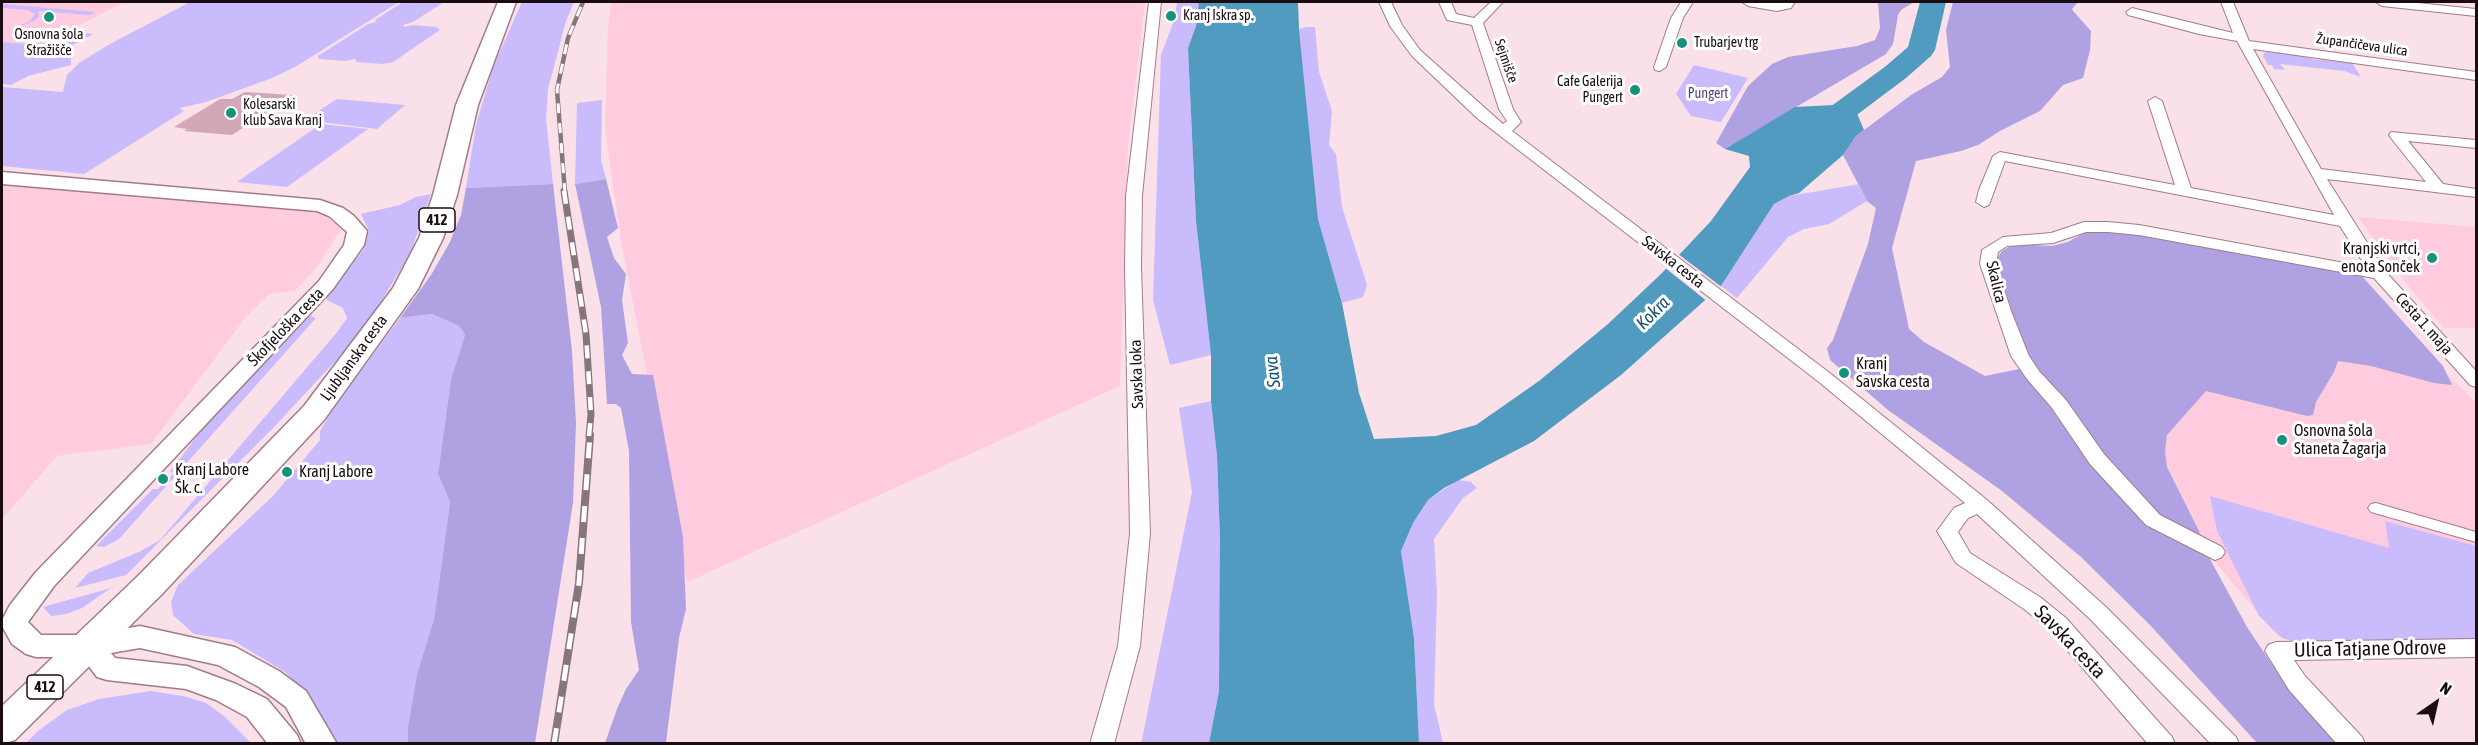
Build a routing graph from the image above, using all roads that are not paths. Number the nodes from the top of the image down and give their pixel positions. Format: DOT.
graph roads {
  1 [pos="507,2"];
  2 [pos="1155,2"];
  3 [pos="1385,2"];
  4 [pos="1445,2"];
  5 [pos="1497,2"];
  6 [pos="1687,2"];
  7 [pos="1749,2"];
  8 [pos="1790,2"];
  9 [pos="2228,2"];
  10 [pos="2382,2"];
  11 [pos="2132,12"];
  12 [pos="2476,13"];
  13 [pos="1477,22"];
  14 [pos="2241,41"];
  15 [pos="1660,67"];
  16 [pos="2476,76"];
  17 [pos="2155,101"];
  18 [pos="1504,131"];
  19 [pos="2476,144"];
  20 [pos="2316,173"];
  21 [pos="2,178"];
  22 [pos="2438,188"];
  23 [pos="2185,192"];
  24 [pos="2476,193"];
  25 [pos="1984,202"];
  26 [pos="2346,222"];
  27 [pos="2379,274"];
  28 [pos="2476,381"];
  29 [pos="1980,505"];
  30 [pos="2376,508"];
  31 [pos="2476,537"];
  32 [pos="2215,552"];
  33 [pos="8,628"];
  34 [pos="88,646"];
  35 [pos="2476,648"];
  36 [pos="2,729"];
  37 [pos="9,744"];
  38 [pos="286,744"];
  39 [pos="322,744"];
  40 [pos="1102,744"];
  41 [pos="2163,744"];
  42 [pos="2227,744"];
  43 [pos="2353,744"];
  1 -- 34 [label="main road, Ljubljanska cesta / 412"];
  2 -- 40 [label="street, Savska loka"];
  3 -- 18 [label="street, Savska cesta"];
  4 -- 13 [label="street"];
  5 -- 13 [label="street, Sejmišče"];
  6 -- 15 [label="street"];
  7 -- 8 [label="street"];
  9 -- 14 [label="street"];
  10 -- 12 [label="street"];
  11 -- 14 [label="street, Župančičeva ulica"];
  13 -- 18 [label="street, Sejmišče"];
  14 -- 16 [label="street, Župančičeva ulica"];
  14 -- 20 [label="street, Cesta 1. maja"];
  17 -- 23 [label="street"];
  18 -- 29 [label="street, Savska cesta"];
  19 -- 22 [label="street"];
  20 -- 22 [label="street"];
  20 -- 26 [label="street, Cesta 1. maja"];
  21 -- 33 [label="street, Škofjeloška cesta"];
  22 -- 24 [label="street"];
  23 -- 25 [label="street"];
  23 -- 26 [label="street"];
  26 -- 27 [label="street, Cesta 1. maja"];
  27 -- 28 [label="street, Cesta 1. maja"];
  27 -- 32 [label="street, Skalica"];
  29 -- 41 [label="street, Savska cesta"];
  29 -- 42 [label="street, Savska cesta"];
  30 -- 31 [label="street"];
  33 -- 34 [label="street, Škofjeloška cesta"];
  34 -- 36 [label="main road, Ljubljanska cesta / 412"];
  34 -- 37 [label="main road, Ljubljanska cesta / 412"];
  34 -- 38 [label="street"];
  34 -- 39 [label="street, Škofjeloška cesta"];
  35 -- 43 [label="street, Ulica Tatjane Odrove"];
}
